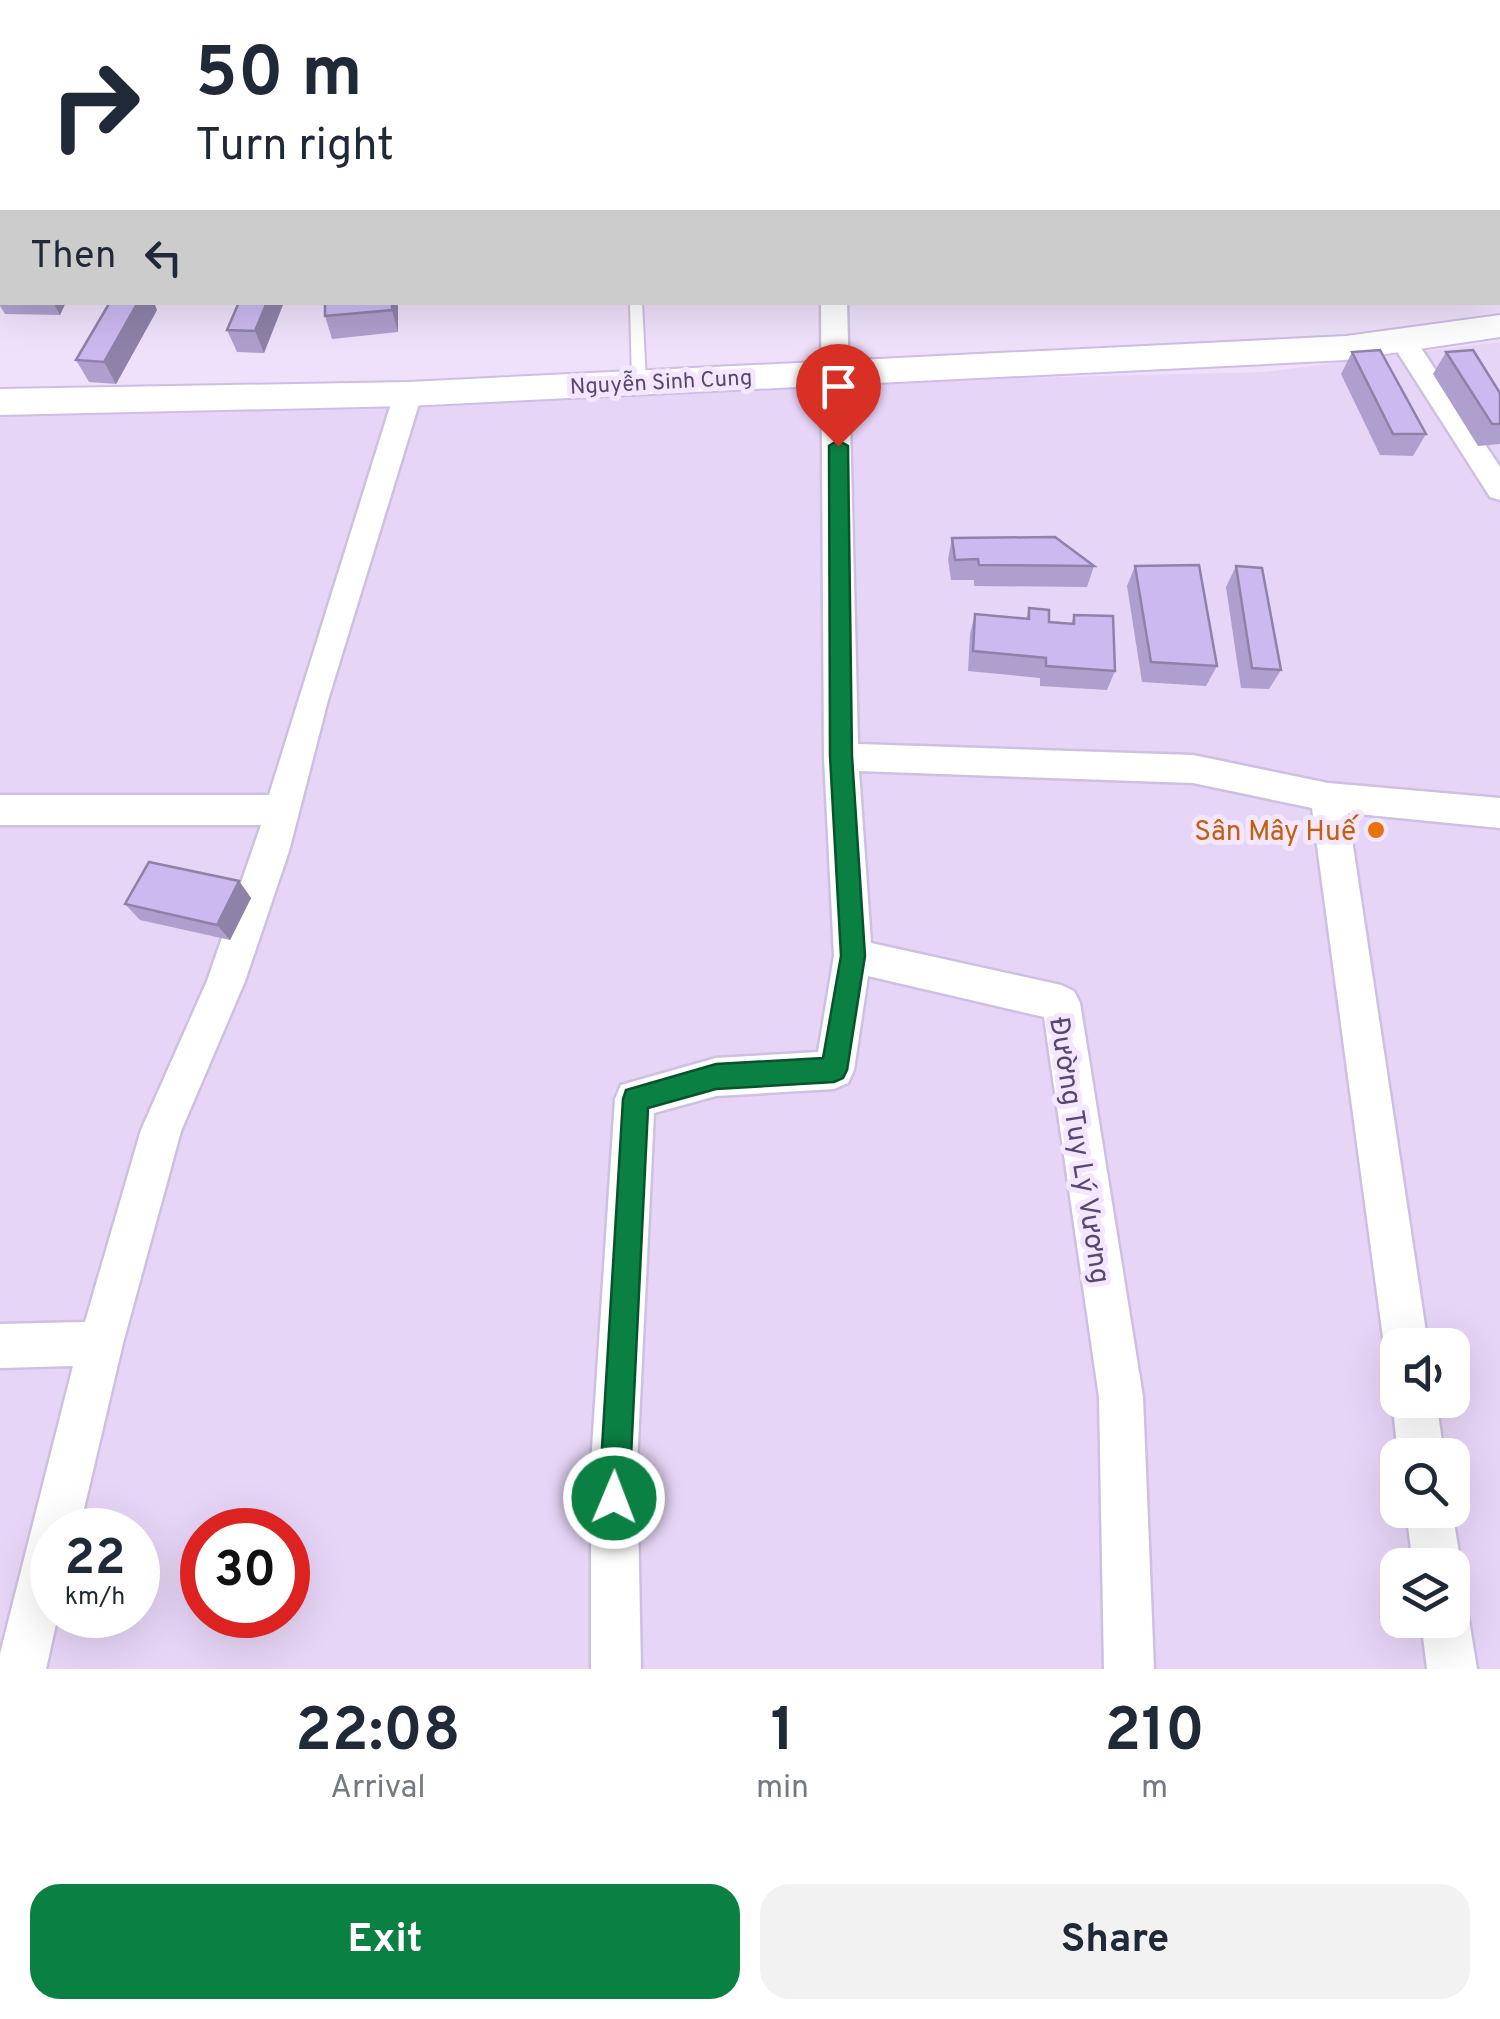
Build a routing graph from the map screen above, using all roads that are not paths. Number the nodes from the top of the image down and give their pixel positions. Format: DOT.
graph roads {
  1 [pos="636,305"];
  2 [pos="834,305"];
  3 [pos="1500,326"];
  4 [pos="1404,342"];
  5 [pos="838,372"];
  6 [pos="639,382"];
  7 [pos="408,394"];
  8 [pos="0,402"];
  9 [pos="1500,490"];
  10 [pos="841,756"];
  11 [pos="1328,797"];
  12 [pos="0,810"];
  13 [pos="282,810"];
  14 [pos="1500,813"];
  15 [pos="853,956"];
  16 [pos="1404,1328"];
  17 [pos="101,1342"];
  18 [pos="0,1346"];
  19 [pos="60,1508"];
  20 [pos="30,1632"];
  21 [pos="1448,1638"];
  22 [pos="21,1669"];
  23 [pos="616,1669"];
  24 [pos="1128,1669"];
  25 [pos="1452,1669"];
  1 -- 6 [label="lane"];
  2 -- 5 [label="street"];
  3 -- 4 [label="main road, Nguyễn Sinh Cung"];
  4 -- 5 [label="main road, Nguyễn Sinh Cung"];
  4 -- 9 [label="street"];
  5 -- 6 [label="main road, Nguyễn Sinh Cung"];
  5 -- 10 [label="street"];
  6 -- 7 [label="main road, Nguyễn Sinh Cung"];
  7 -- 8 [label="main road, Nguyễn Sinh Cung"];
  7 -- 13 [label="street"];
  10 -- 11 [label="street"];
  10 -- 15 [label="street"];
  11 -- 14 [label="street"];
  11 -- 16 [label="street"];
  12 -- 13 [label="street"];
  13 -- 17 [label="street"];
  15 -- 23 [label="street"];
  15 -- 24 [label="street, Đường Tuy Lý Vương"];
  17 -- 18 [label="street"];
  17 -- 19 [label="street"];
  20 -- 22 [label="street"];
  21 -- 25 [label="street"];
}
